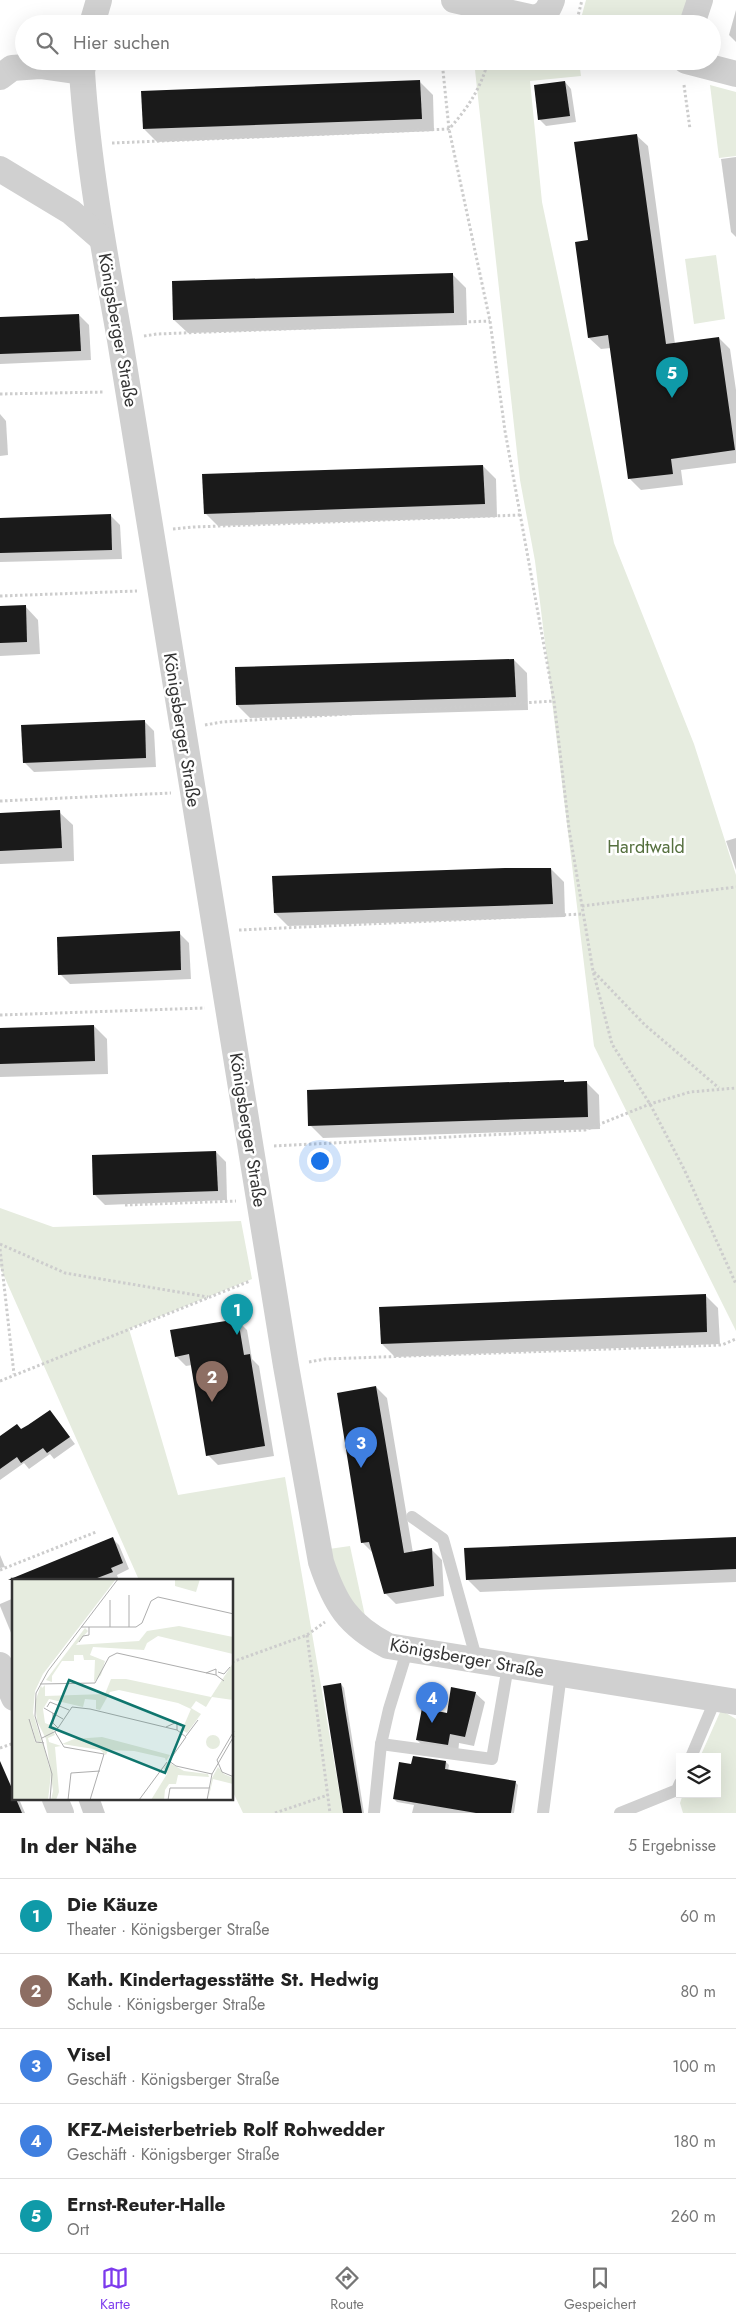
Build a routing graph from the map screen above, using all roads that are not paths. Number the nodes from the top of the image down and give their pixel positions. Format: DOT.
graph roads {
  1 [pos="99,0"];
  2 [pos="454,0"];
  3 [pos="552,0"];
  4 [pos="700,0"];
  5 [pos="95,15"];
  6 [pos="521,15"];
  7 [pos="543,15"];
  8 [pos="695,15"];
  9 [pos="15,68"];
  10 [pos="83,70"];
  11 [pos="721,70"];
  12 [pos="736,74"];
  13 [pos="0,77"];
  14 [pos="0,169"];
  15 [pos="102,239"];
  16 [pos="412,1517"];
  17 [pos="407,1651"];
  18 [pos="477,1662"];
  19 [pos="0,1665"];
  20 [pos="508,1666"];
  21 [pos="561,1674"];
  22 [pos="12,1693"];
  23 [pos="726,1700"];
  24 [pos="381,1744"];
  25 [pos="693,1753"];
  26 [pos="676,1790"];
  27 [pos="55,1800"];
  28 [pos="60,1813"];
  29 [pos="374,1813"];
  30 [pos="543,1813"];
  31 [pos="620,1813"];
  1 -- 5 [label="street"];
  2 -- 6 [label="street"];
  3 -- 7 [label="street"];
  4 -- 8 [label="street"];
  9 -- 13 [label="street, Königsberger Straße"];
  10 -- 15 [label="street, Königsberger Straße"];
  11 -- 12 [label="street"];
  14 -- 15 [label="street, Königsberger Straße"];
  15 -- 17 [label="street, Königsberger Straße"];
  16 -- 18 [label="lane"];
  17 -- 18 [label="street, Königsberger Straße"];
  17 -- 24 [label="lane"];
  18 -- 20 [label="street, Königsberger Straße"];
  19 -- 22 [label="street"];
  20 -- 21 [label="street, Königsberger Straße"];
  20 -- 24 [label="lane"];
  21 -- 23 [label="street, Königsberger Straße"];
  21 -- 30 [label="lane"];
  23 -- 25 [label="lane"];
  24 -- 29 [label="lane"];
  26 -- 31 [label="lane"];
  27 -- 28 [label="street"];
}
